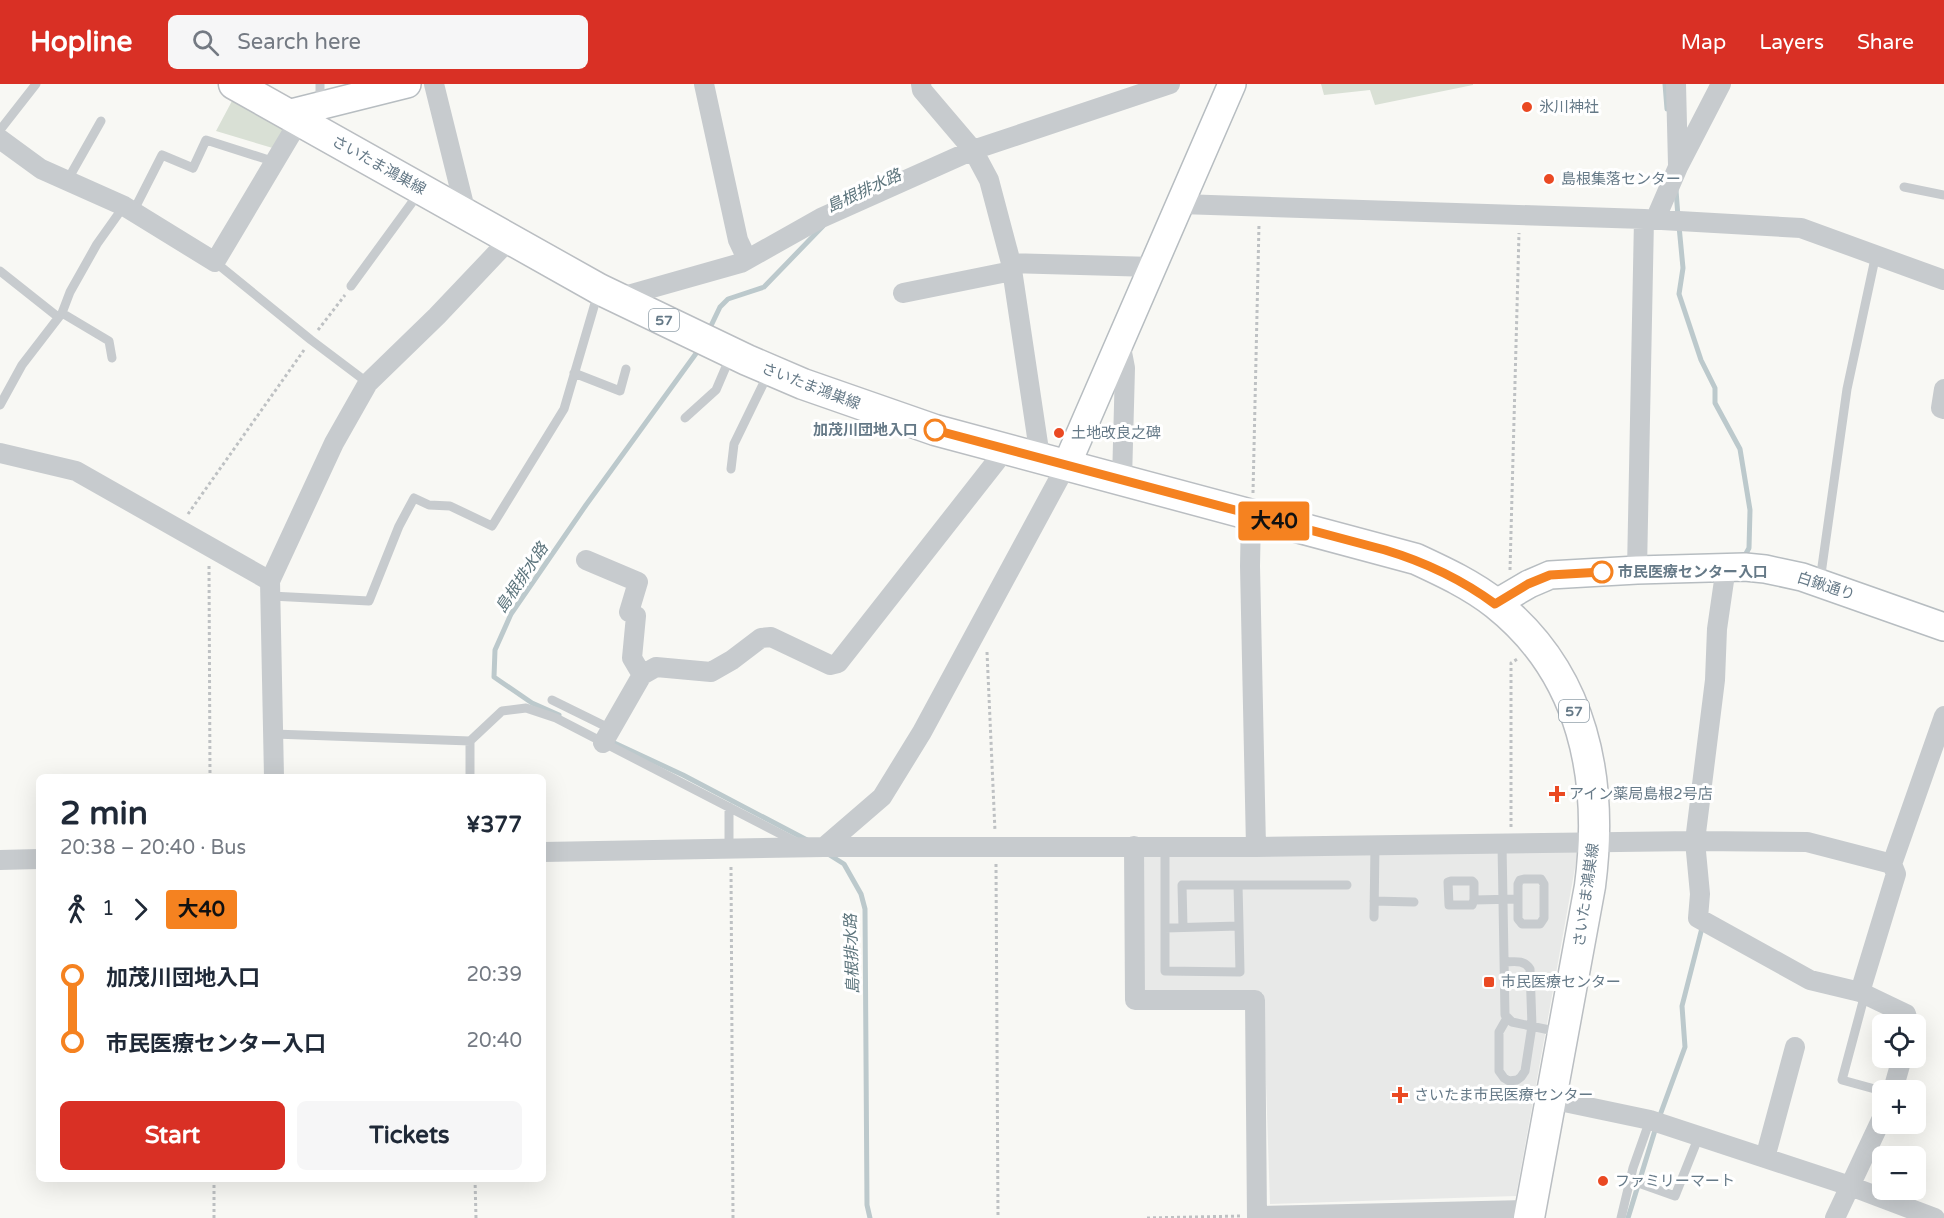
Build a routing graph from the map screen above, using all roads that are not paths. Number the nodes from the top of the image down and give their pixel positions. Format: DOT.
graph roads {
  1 [pos="36,84"];
  2 [pos="407,84"];
  3 [pos="434,84"];
  4 [pos="704,84"];
  5 [pos="921,84"];
  6 [pos="1170,84"];
  7 [pos="1232,84"];
  8 [pos="1676,84"];
  9 [pos="1721,84"];
  10 [pos="240,86"];
  11 [pos="306,106"];
  12 [pos="101,121"];
  13 [pos="0,130"];
  14 [pos="0,139"];
  15 [pos="976,156"];
  16 [pos="275,162"];
  17 [pos="1678,167"];
  18 [pos="67,181"];
  19 [pos="1905,187"];
  20 [pos="422,189"];
  21 [pos="1944,195"];
  22 [pos="1180,204"];
  23 [pos="129,209"];
  24 [pos="465,213"];
  25 [pos="1649,219"];
  26 [pos="510,239"];
  27 [pos="1876,254"];
  28 [pos="747,259"];
  29 [pos="215,262"];
  30 [pos="1012,267"];
  31 [pos="1153,267"];
  32 [pos="0,271"];
  33 [pos="1944,280"];
  34 [pos="351,286"];
  35 [pos="903,292"];
  36 [pos="608,293"];
  37 [pos="60,315"];
  38 [pos="1120,342"];
  39 [pos="732,353"];
  40 [pos="112,358"];
  41 [pos="626,369"];
  42 [pos="770,370"];
  43 [pos="574,373"];
  44 [pos="368,383"];
  45 [pos="1944,389"];
  46 [pos="0,405"];
  47 [pos="1944,409"];
  48 [pos="685,418"];
  49 [pos="1006,449"];
  50 [pos="0,453"];
  51 [pos="1053,461"];
  52 [pos="731,469"];
  53 [pos="1122,480"];
  54 [pos="1251,514"];
  55 [pos="586,560"];
  56 [pos="1735,567"];
  57 [pos="1637,570"];
  58 [pos="1820,583"];
  59 [pos="270,589"];
  60 [pos="1495,604"];
  61 [pos="1944,627"];
  62 [pos="642,675"];
  63 [pos="552,700"];
  64 [pos="1944,716"];
  65 [pos="274,734"];
  66 [pos="607,736"];
  67 [pos="470,741"];
  68 [pos="274,774"];
  69 [pos="470,774"];
  70 [pos="729,807"];
  71 [pos="1695,841"];
  72 [pos="1594,843"];
  73 [pos="1506,844"];
  74 [pos="1375,845"];
  75 [pos="1134,846"];
  76 [pos="1165,846"];
  77 [pos="816,847"];
  78 [pos="1256,847"];
  79 [pos="731,850"];
  80 [pos="546,852"];
  81 [pos="0,860"];
  82 [pos="36,860"];
  83 [pos="1892,864"];
  84 [pos="1238,885"];
  85 [pos="1347,885"];
  86 [pos="1502,899"];
  87 [pos="1518,899"];
  88 [pos="1474,900"];
  89 [pos="1374,901"];
  90 [pos="1414,902"];
  91 [pos="1374,917"];
  92 [pos="1239,926"];
  93 [pos="1183,927"];
  94 [pos="1165,928"];
  95 [pos="1504,962"];
  96 [pos="1862,993"];
  97 [pos="1906,1014"];
  98 [pos="1507,1018"];
  99 [pos="1532,1026"];
  100 [pos="1562,1033"];
  101 [pos="1796,1047"];
  102 [pos="1872,1088"];
  103 [pos="1550,1098"];
  104 [pos="1650,1120"];
  105 [pos="1874,1134"];
  106 [pos="1699,1136"];
  107 [pos="1765,1158"];
  108 [pos="1630,1180"];
  109 [pos="1850,1186"];
  110 [pos="1529,1214"];
  111 [pos="1257,1217"];
  112 [pos="1621,1218"];
  113 [pos="1835,1218"];
  114 [pos="1935,1218"];
  1 -- 13 [label="lane"];
  2 -- 11 [label="street"];
  3 -- 24 [label="street"];
  4 -- 28 [label="street"];
  5 -- 15 [label="street"];
  6 -- 15 [label="street"];
  7 -- 22 [label="street"];
  8 -- 17 [label="street"];
  9 -- 17 [label="street"];
  10 -- 11 [label="main road, さいたま鴻巣線 / 57"];
  11 -- 16 [label="street"];
  11 -- 20 [label="main road, さいたま鴻巣線 / 57"];
  12 -- 18 [label="lane"];
  14 -- 18 [label="street"];
  15 -- 28 [label="street"];
  15 -- 30 [label="street"];
  16 -- 23 [label="lane"];
  16 -- 29 [label="street"];
  17 -- 25 [label="street"];
  18 -- 23 [label="street"];
  19 -- 21 [label="lane"];
  20 -- 24 [label="main road, さいたま鴻巣線 / 57"];
  20 -- 34 [label="lane"];
  22 -- 25 [label="street"];
  22 -- 31 [label="street"];
  23 -- 29 [label="street"];
  23 -- 37 [label="lane"];
  24 -- 26 [label="main road, さいたま鴻巣線 / 57"];
  25 -- 27 [label="street"];
  25 -- 57 [label="street"];
  26 -- 36 [label="main road, さいたま鴻巣線 / 57"];
  26 -- 44 [label="street"];
  27 -- 33 [label="street"];
  27 -- 58 [label="lane"];
  28 -- 36 [label="street"];
  29 -- 44 [label="lane"];
  30 -- 31 [label="street"];
  30 -- 35 [label="street"];
  30 -- 51 [label="street"];
  31 -- 38 [label="street"];
  32 -- 37 [label="lane"];
  36 -- 39 [label="main road, さいたま鴻巣線 / 57"];
  36 -- 43 [label="lane"];
  37 -- 40 [label="lane"];
  37 -- 46 [label="lane"];
  38 -- 51 [label="street"];
  38 -- 53 [label="street"];
  39 -- 42 [label="main road, さいたま鴻巣線 / 57"];
  39 -- 48 [label="lane"];
  41 -- 43 [label="lane"];
  42 -- 49 [label="main road, さいたま鴻巣線 / 57"];
  42 -- 52 [label="lane"];
  43 -- 59 [label="lane"];
  44 -- 59 [label="street"];
  45 -- 47 [label="street"];
  49 -- 51 [label="main road, さいたま鴻巣線 / 57"];
  49 -- 62 [label="street"];
  50 -- 59 [label="street"];
  51 -- 53 [label="main road, さいたま鴻巣線 / 57"];
  51 -- 77 [label="street"];
  53 -- 54 [label="main road, さいたま鴻巣線 / 57"];
  54 -- 60 [label="main road, さいたま鴻巣線 / 57"];
  54 -- 78 [label="street"];
  55 -- 62 [label="street"];
  56 -- 57 [label="street, 白鍬通り"];
  56 -- 58 [label="street, 白鍬通り"];
  56 -- 71 [label="street"];
  57 -- 60 [label="street, 白鍬通り"];
  58 -- 61 [label="street, 白鍬通り"];
  59 -- 65 [label="street"];
  60 -- 72 [label="main road, さいたま鴻巣線 / 57"];
  62 -- 66 [label="street"];
  63 -- 66 [label="lane"];
  64 -- 83 [label="street"];
  65 -- 67 [label="lane"];
  65 -- 68 [label="street"];
  66 -- 67 [label="lane"];
  66 -- 70 [label="lane"];
  67 -- 69 [label="lane"];
  70 -- 77 [label="lane"];
  70 -- 79 [label="lane"];
  71 -- 72 [label="street"];
  71 -- 83 [label="street"];
  71 -- 96 [label="street"];
  72 -- 73 [label="street"];
  72 -- 100 [label="main road, さいたま鴻巣線 / 57"];
  73 -- 74 [label="street"];
  73 -- 86 [label="lane"];
  74 -- 78 [label="street"];
  74 -- 89 [label="lane"];
  75 -- 76 [label="street"];
  75 -- 77 [label="street"];
  75 -- 111 [label="street"];
  76 -- 78 [label="street"];
  76 -- 94 [label="lane"];
  77 -- 79 [label="street"];
  79 -- 80 [label="street"];
  81 -- 82 [label="street"];
  83 -- 96 [label="street"];
  84 -- 85 [label="lane"];
  84 -- 92 [label="lane"];
  84 -- 93 [label="lane"];
  86 -- 87 [label="lane"];
  86 -- 88 [label="lane"];
  86 -- 95 [label="lane"];
  87 -- 87 [label="lane"];
  89 -- 90 [label="lane"];
  89 -- 91 [label="lane"];
  92 -- 93 [label="lane"];
  92 -- 94 [label="lane"];
  93 -- 94 [label="lane"];
  95 -- 98 [label="lane"];
  95 -- 99 [label="lane"];
  96 -- 97 [label="street"];
  96 -- 102 [label="lane"];
  98 -- 99 [label="lane"];
  98 -- 99 [label="lane"];
  99 -- 100 [label="lane"];
  100 -- 103 [label="main road, さいたま鴻巣線 / 57"];
  101 -- 107 [label="street"];
  103 -- 104 [label="street"];
  103 -- 110 [label="main road, さいたま鴻巣線 / 57"];
  104 -- 106 [label="street"];
  104 -- 108 [label="lane"];
  105 -- 109 [label="street"];
  106 -- 107 [label="street"];
  106 -- 108 [label="lane"];
  107 -- 109 [label="street"];
  108 -- 112 [label="lane"];
  109 -- 113 [label="street"];
  109 -- 114 [label="street"];
  110 -- 111 [label="street"];
}
